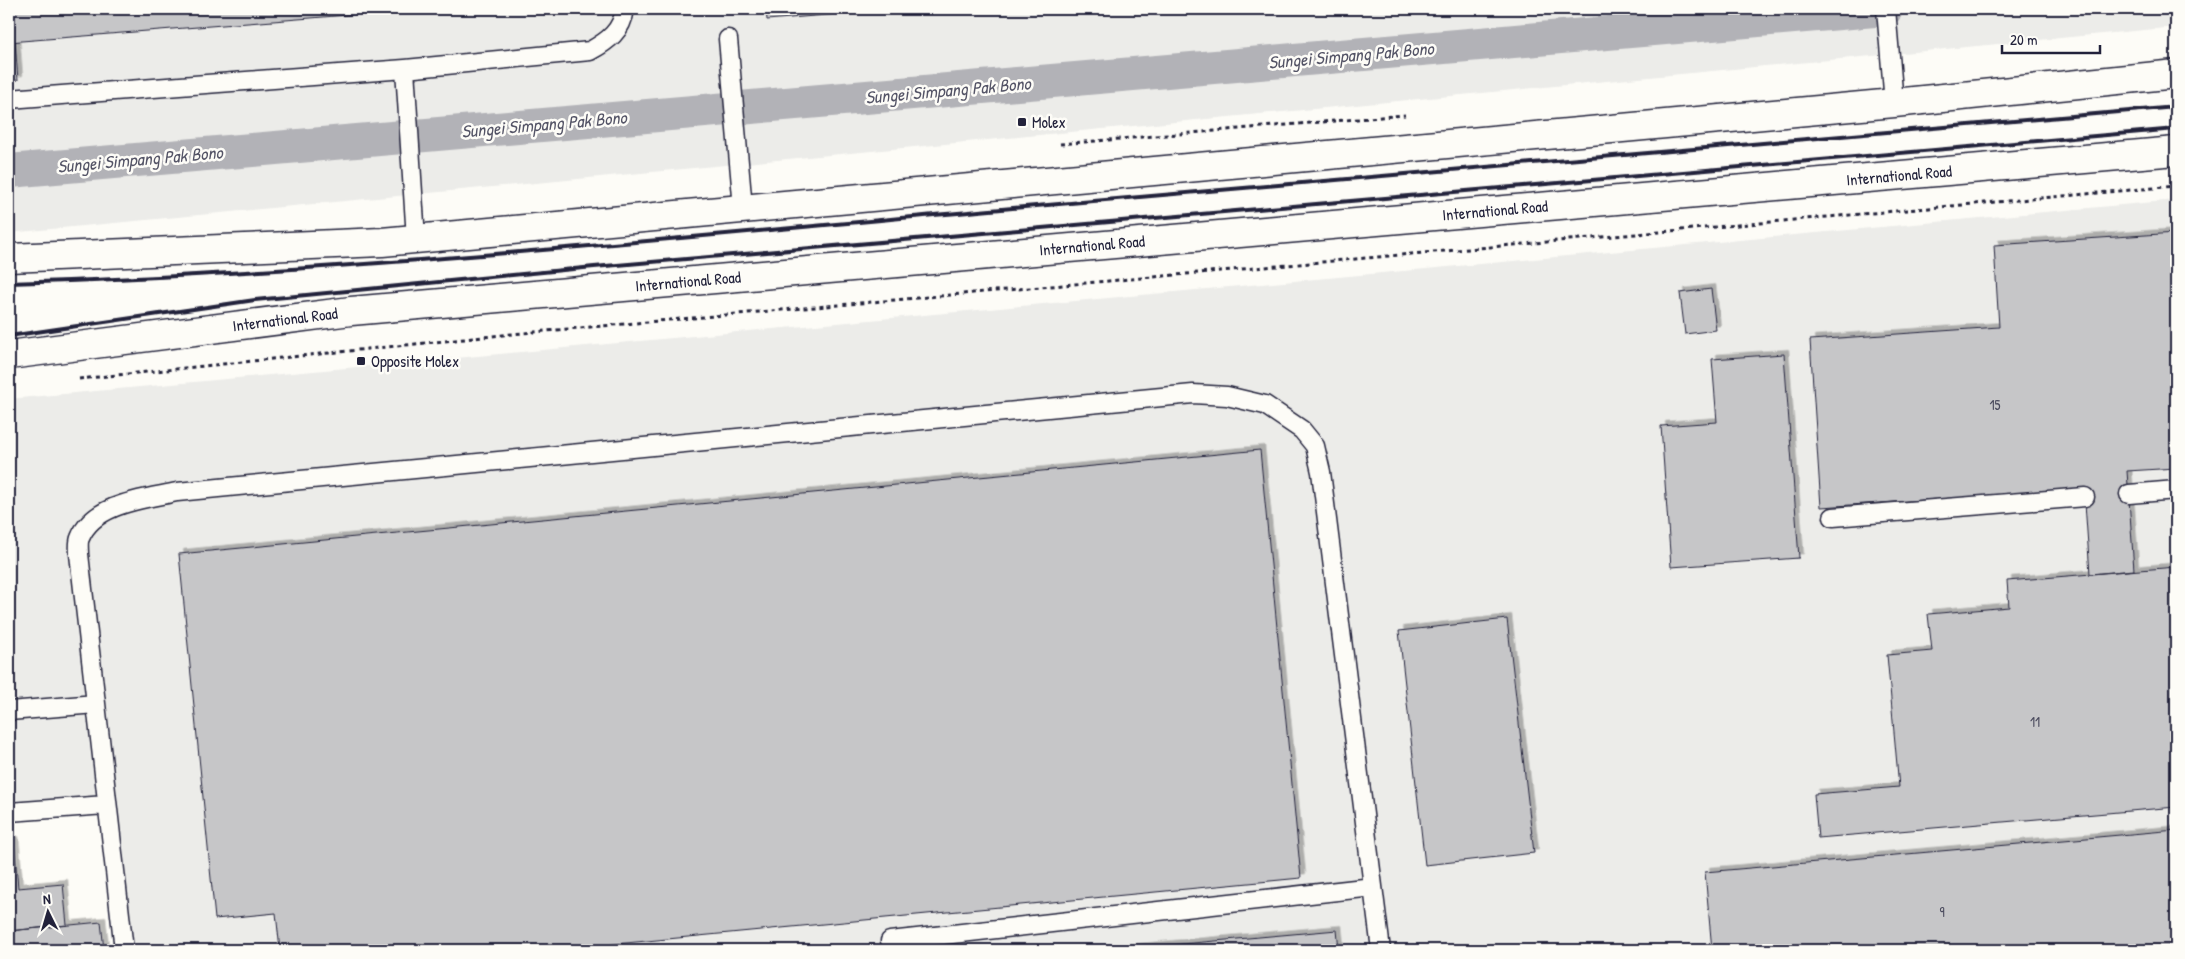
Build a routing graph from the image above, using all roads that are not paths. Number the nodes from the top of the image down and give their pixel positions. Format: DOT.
graph roads {
  1 [pos="625,9"];
  2 [pos="1886,9"];
  3 [pos="728,40"];
  4 [pos="405,70"];
  5 [pos="2176,74"];
  6 [pos="9,99"];
  7 [pos="1894,103"];
  8 [pos="2176,150"];
  9 [pos="743,208"];
  10 [pos="416,238"];
  11 [pos="9,258"];
  12 [pos="44,351"];
  13 [pos="9,356"];
  14 [pos="9,360"];
  15 [pos="2176,490"];
  16 [pos="2129,494"];
  17 [pos="2085,497"];
  18 [pos="1833,517"];
  19 [pos="96,704"];
  20 [pos="9,711"];
  21 [pos="106,805"];
  22 [pos="9,812"];
  23 [pos="1373,887"];
  24 [pos="890,941"];
  25 [pos="124,950"];
  26 [pos="1381,950"];
  1 -- 4 [label="lane"];
  2 -- 7 [label="lane"];
  3 -- 9 [label="lane"];
  4 -- 6 [label="lane"];
  4 -- 10 [label="lane"];
  5 -- 7 [label="main road"];
  7 -- 9 [label="main road"];
  8 -- 12 [label="main road, International Road"];
  9 -- 10 [label="main road"];
  10 -- 11 [label="main road"];
  12 -- 13 [label="main road, International Road"];
  12 -- 14 [label="main road"];
  15 -- 16 [label="lane"];
  17 -- 18 [label="lane"];
  19 -- 20 [label="lane"];
  19 -- 21 [label="lane"];
  19 -- 23 [label="lane"];
  21 -- 22 [label="lane"];
  21 -- 25 [label="lane"];
  23 -- 24 [label="lane"];
  23 -- 26 [label="lane"];
}
